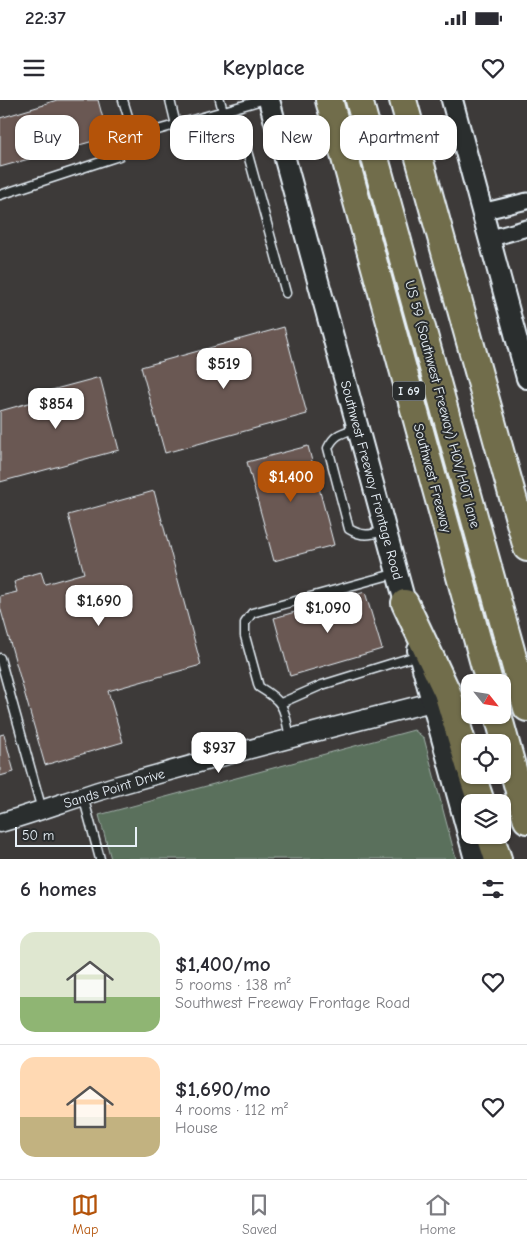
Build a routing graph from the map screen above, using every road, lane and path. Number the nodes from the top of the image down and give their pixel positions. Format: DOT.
graph roads {
  1 [pos="123,100"];
  2 [pos="170,100"];
  3 [pos="220,100"];
  4 [pos="262,100"];
  5 [pos="269,100"];
  6 [pos="329,100"];
  7 [pos="359,100"];
  8 [pos="403,100"];
  9 [pos="452,100"];
  10 [pos="223,111"];
  11 [pos="128,115"];
  12 [pos="174,115"];
  13 [pos="210,115"];
  14 [pos="107,160"];
  15 [pos="250,160"];
  16 [pos="0,195"];
  17 [pos="527,201"];
  18 [pos="481,212"];
  19 [pos="527,228"];
  20 [pos="488,239"];
  21 [pos="286,293"];
  22 [pos="527,378"];
  23 [pos="358,428"];
  24 [pos="386,531"];
  25 [pos="527,548"];
  26 [pos="397,573"];
  27 [pos="405,603"];
  28 [pos="419,655"];
  29 [pos="0,658"];
  30 [pos="487,674"];
  31 [pos="432,702"];
  32 [pos="281,703"];
  33 [pos="527,708"];
  34 [pos="500,724"];
  35 [pos="290,738"];
  36 [pos="461,738"];
  37 [pos="83,796"];
  38 [pos="42,810"];
  39 [pos="527,820"];
  40 [pos="0,823"];
  41 [pos="493,844"];
  42 [pos="100,859"];
  43 [pos="475,859"];
  44 [pos="498,859"];
  1 -- 11 [label="lane"];
  2 -- 12 [label="lane"];
  3 -- 10 [label="lane"];
  4 -- 10 [label="lane"];
  5 -- 23 [label="main road, Southwest Freeway Frontage Road"];
  6 -- 30 [label="highway, Southwest Freeway / I 69"];
  7 -- 33 [label="highway, US 59 (Southwest Freeway) HOV/HOT lane"];
  8 -- 25 [label="highway"];
  9 -- 18 [label="main road"];
  10 -- 13 [label="lane"];
  14 -- 16 [label="lane"];
  15 -- 21 [label="lane"];
  17 -- 18 [label="street"];
  18 -- 20 [label="main road"];
  19 -- 20 [label="street"];
  20 -- 22 [label="main road"];
  23 -- 24 [label="main road, Southwest Freeway Frontage Road"];
  23 -- 24 [label="lane"];
  24 -- 26 [label="main road, Southwest Freeway Frontage Road"];
  26 -- 27 [label="main road, Southwest Freeway Frontage Road"];
  26 -- 32 [label="lane"];
  27 -- 28 [label="main road, Southwest Freeway Frontage Road"];
  27 -- 36 [label="highway"];
  28 -- 31 [label="main road, Southwest Freeway Frontage Road"];
  28 -- 32 [label="lane"];
  29 -- 38 [label="lane"];
  31 -- 35 [label="street, Sands Point Drive"];
  31 -- 43 [label="main road, Southwest Freeway Frontage Road"];
  32 -- 35 [label="lane"];
  34 -- 39 [label="highway"];
  35 -- 37 [label="street, Sands Point Drive"];
  37 -- 38 [label="street, Sands Point Drive"];
  37 -- 42 [label="lane"];
  38 -- 40 [label="street, Sands Point Drive"];
  41 -- 44 [label="highway"];
}
